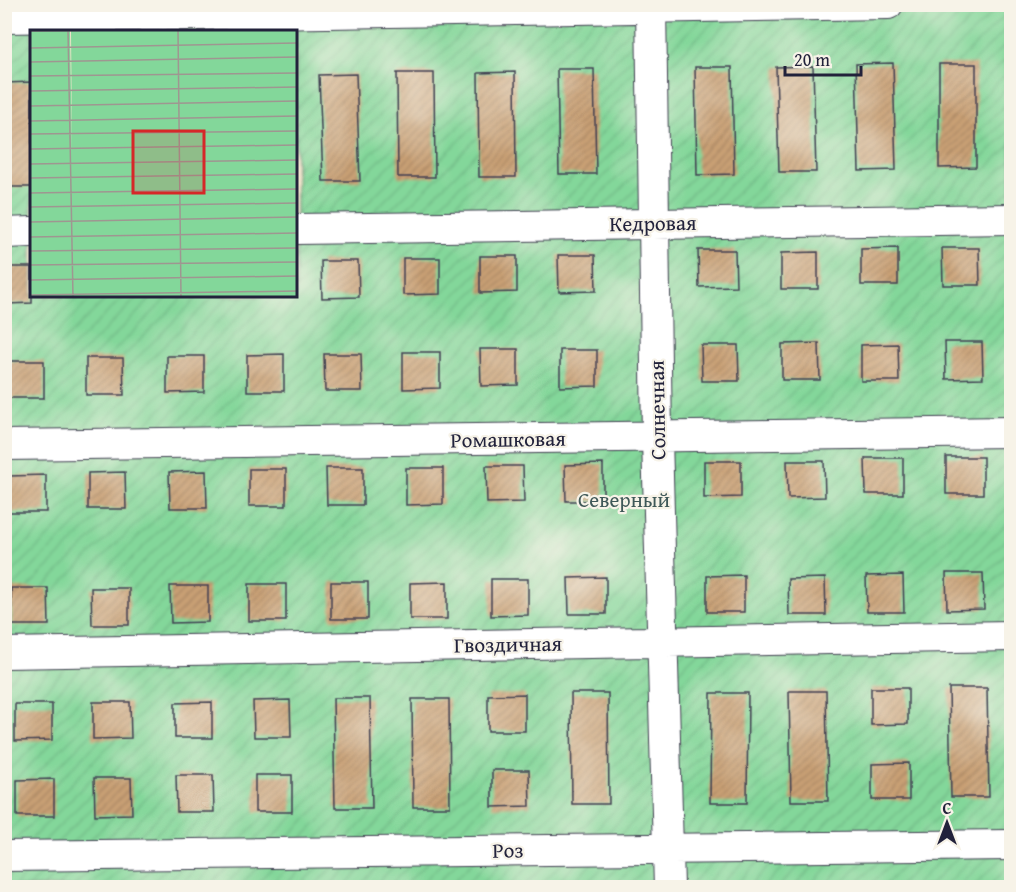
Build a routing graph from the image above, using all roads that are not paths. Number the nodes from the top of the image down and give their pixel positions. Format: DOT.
graph roads {
  1 [pos="888,4"];
  2 [pos="651,7"];
  3 [pos="4,18"];
  4 [pos="1011,219"];
  5 [pos="655,223"];
  6 [pos="297,228"];
  7 [pos="30,232"];
  8 [pos="4,233"];
  9 [pos="1011,432"];
  10 [pos="657,438"];
  11 [pos="4,445"];
  12 [pos="1011,636"];
  13 [pos="664,642"];
  14 [pos="4,653"];
  15 [pos="1011,845"];
  16 [pos="668,849"];
  17 [pos="4,856"];
  18 [pos="669,888"];
  1 -- 2 [label="street"];
  2 -- 3 [label="street"];
  2 -- 5 [label="street, Солнечная"];
  4 -- 5 [label="street, Кедровая"];
  5 -- 6 [label="street, Кедровая"];
  5 -- 10 [label="street, Солнечная"];
  7 -- 8 [label="street"];
  9 -- 10 [label="street, Ромашковая"];
  10 -- 11 [label="street, Ромашковая"];
  10 -- 13 [label="street, Солнечная"];
  12 -- 13 [label="street, Гвоздичная"];
  13 -- 14 [label="street, Гвоздичная"];
  13 -- 16 [label="street, Солнечная"];
  15 -- 16 [label="street, Роз"];
  16 -- 17 [label="street, Роз"];
  16 -- 18 [label="street, Солнечная"];
}
